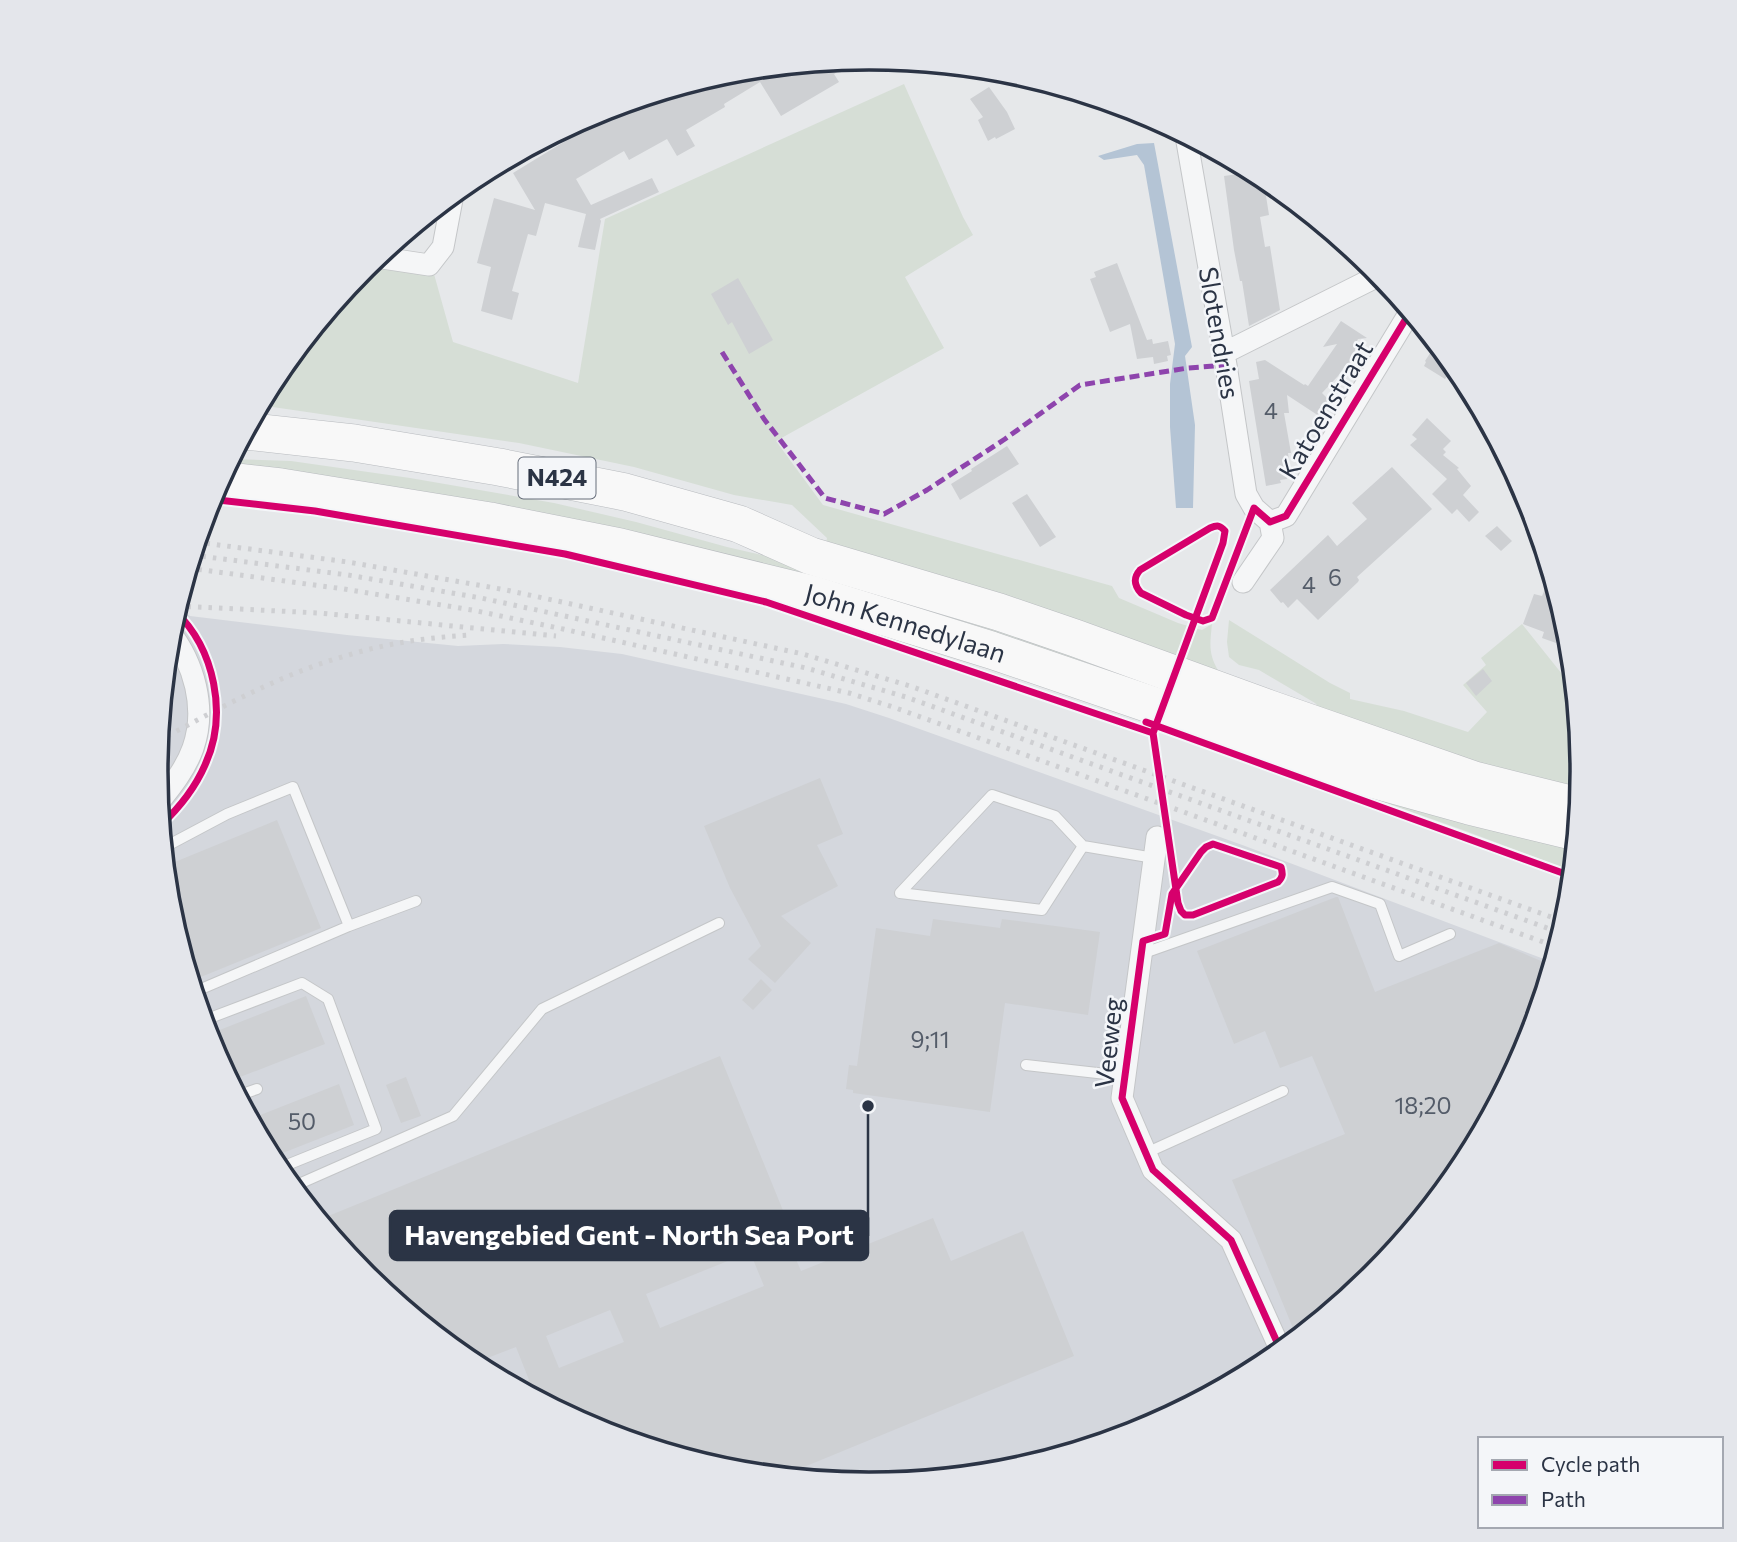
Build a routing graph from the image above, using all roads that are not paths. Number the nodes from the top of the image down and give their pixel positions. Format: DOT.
graph roads {
  1 [pos="1188,147"];
  2 [pos="450,209"];
  3 [pos="390,259"];
  4 [pos="1369,280"];
  5 [pos="1405,320"];
  6 [pos="1224,353"];
  7 [pos="255,432"];
  8 [pos="231,481"];
  9 [pos="1270,522"];
  10 [pos="1243,582"];
  11 [pos="179,644"];
  12 [pos="168,790"];
  13 [pos="1569,804"];
  14 [pos="1567,830"];
  15 [pos="171,844"];
  16 [pos="1083,846"];
  17 [pos="1155,847"];
  18 [pos="416,901"];
  19 [pos="719,923"];
  20 [pos="349,926"];
  21 [pos="1450,934"];
  22 [pos="1141,954"];
  23 [pos="203,988"];
  24 [pos="213,1017"];
  25 [pos="1026,1065"];
  26 [pos="1124,1076"];
  27 [pos="257,1089"];
  28 [pos="1283,1091"];
  29 [pos="246,1093"];
  30 [pos="1146,1153"];
  31 [pos="289,1164"];
  32 [pos="302,1183"];
  33 [pos="1276,1341"];
  1 -- 6 [label="street, Slotendries"];
  2 -- 3 [label="street"];
  4 -- 6 [label="street"];
  5 -- 9 [label="street, Katoenstraat"];
  6 -- 9 [label="street, Slotendries"];
  7 -- 13 [label="highway, John Kennedylaan / N424"];
  8 -- 14 [label="highway, John Kennedylaan / N424"];
  9 -- 10 [label="street"];
  11 -- 12 [label="street"];
  15 -- 20 [label="lane"];
  16 -- 16 [label="lane"];
  16 -- 17 [label="lane"];
  17 -- 22 [label="street, Veeweg"];
  18 -- 20 [label="lane"];
  19 -- 32 [label="lane"];
  20 -- 23 [label="lane"];
  21 -- 22 [label="lane"];
  22 -- 26 [label="street, Veeweg"];
  24 -- 31 [label="lane"];
  25 -- 26 [label="lane"];
  26 -- 30 [label="street, Veeweg"];
  27 -- 29 [label="lane"];
  28 -- 30 [label="lane"];
  30 -- 33 [label="street, Veeweg"];
}
